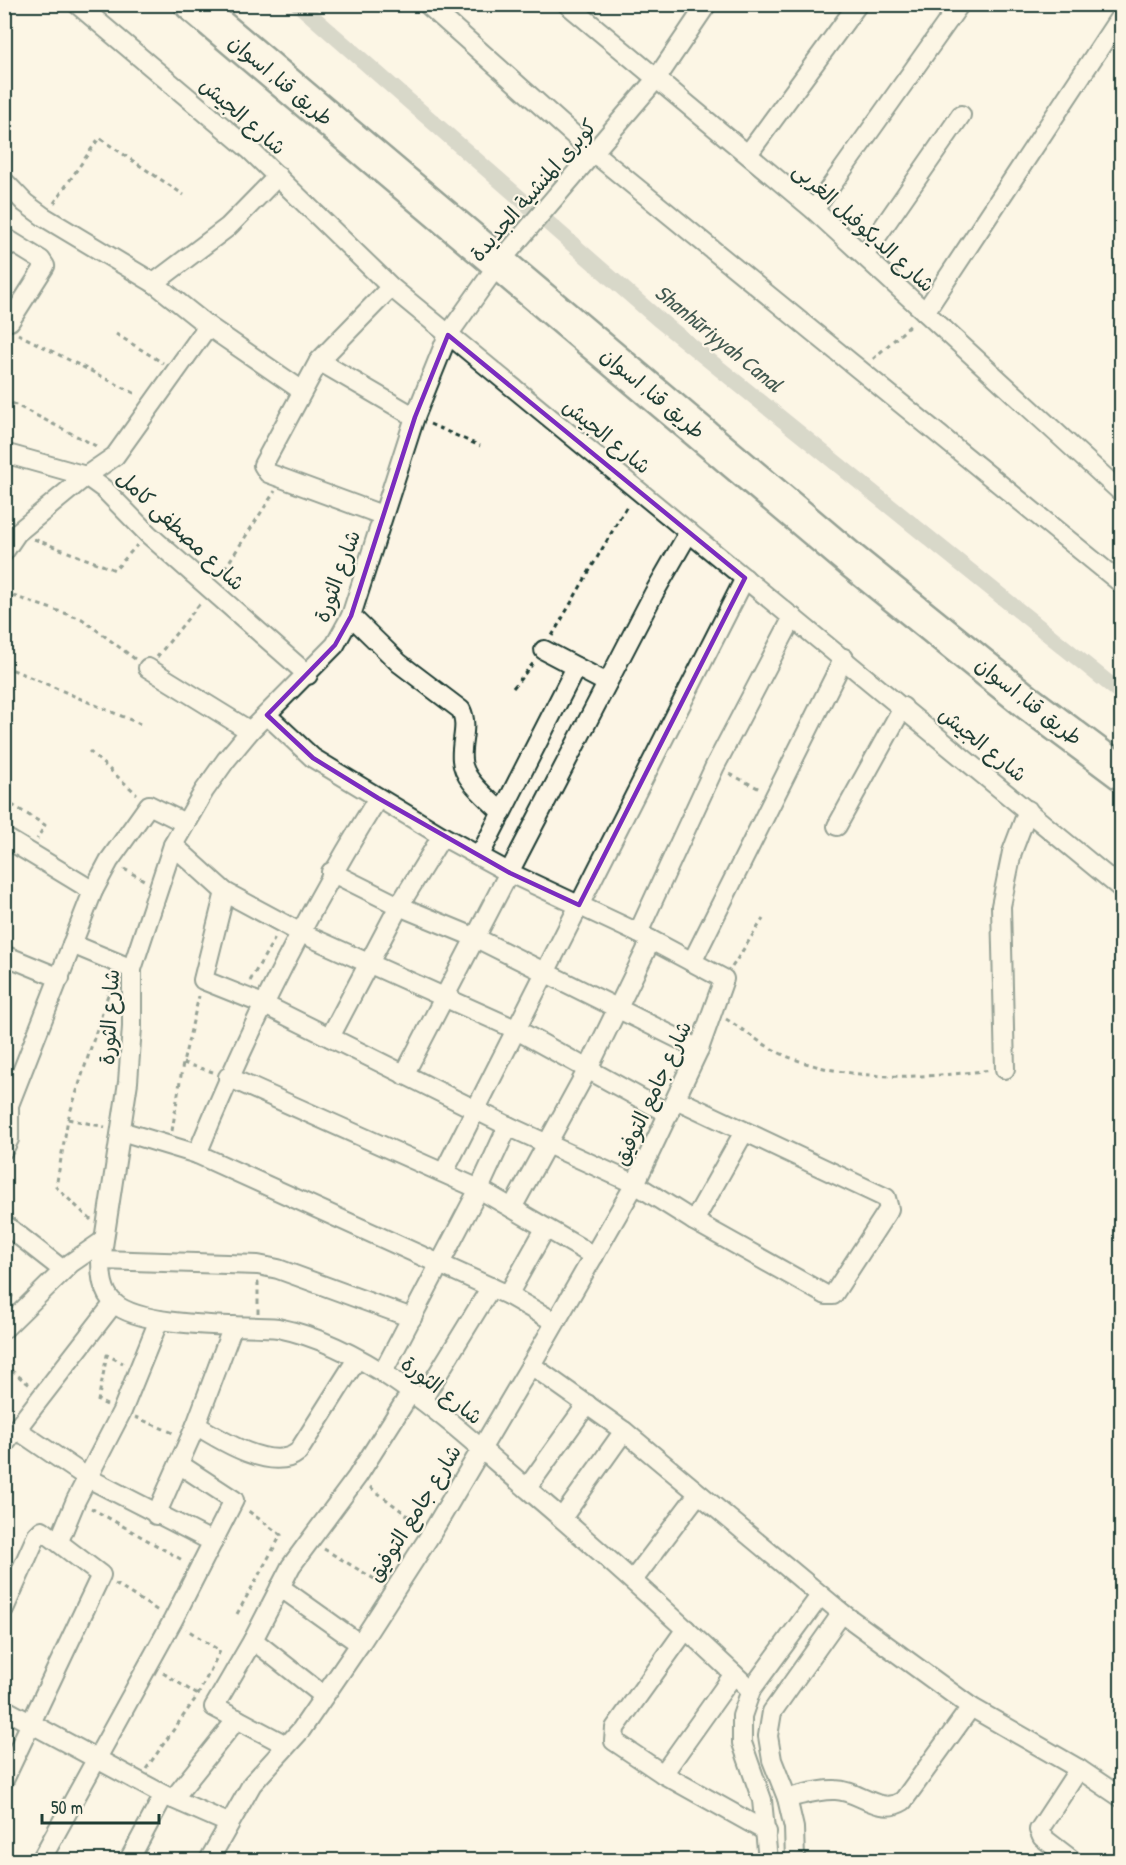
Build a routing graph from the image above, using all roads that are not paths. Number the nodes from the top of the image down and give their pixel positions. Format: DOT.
graph roads {
  1 [pos="77,4"];
  2 [pos="192,4"];
  3 [pos="427,4"];
  4 [pos="567,4"];
  5 [pos="707,4"];
  6 [pos="858,4"];
  7 [pos="960,4"];
  8 [pos="1122,14"];
  9 [pos="653,83"];
  10 [pos="961,116"];
  11 [pos="594,153"];
  12 [pos="748,154"];
  13 [pos="278,176"];
  14 [pos="4,182"];
  15 [pos="814,210"];
  16 [pos="4,237"];
  17 [pos="864,255"];
  18 [pos="489,275"];
  19 [pos="154,283"];
  20 [pos="391,287"];
  21 [pos="925,312"];
  22 [pos="10,321"];
  23 [pos="208,326"];
  24 [pos="448,335"];
  25 [pos="319,361"];
  26 [pos="301,390"];
  27 [pos="415,417"];
  28 [pos="4,453"];
  29 [pos="86,476"];
  30 [pos="1122,493"];
  31 [pos="382,515"];
  32 [pos="689,532"];
  33 [pos="4,552"];
  34 [pos="745,578"];
  35 [pos="1122,584"];
  36 [pos="351,616"];
  37 [pos="793,617"];
  38 [pos="544,650"];
  39 [pos="844,658"];
  40 [pos="576,667"];
  41 [pos="148,668"];
  42 [pos="308,675"];
  43 [pos="607,683"];
  44 [pos="903,707"];
  45 [pos="267,715"];
  46 [pos="250,731"];
  47 [pos="1122,773"];
  48 [pos="378,798"];
  49 [pos="1028,810"];
  50 [pos="501,812"];
  51 [pos="184,823"];
  52 [pos="837,826"];
  53 [pos="442,836"];
  54 [pos="4,837"];
  55 [pos="173,845"];
  56 [pos="480,855"];
  57 [pos="331,872"];
  58 [pos="510,873"];
  59 [pos="1122,889"];
  60 [pos="93,891"];
  61 [pos="225,892"];
  62 [pos="579,904"];
  63 [pos="399,906"];
  64 [pos="292,927"];
  65 [pos="645,936"];
  66 [pos="474,937"];
  67 [pos="72,944"];
  68 [pos="4,955"];
  69 [pos="692,962"];
  70 [pos="368,963"];
  71 [pos="124,966"];
  72 [pos="544,971"];
  73 [pos="60,978"];
  74 [pos="445,997"];
  75 [pos="262,1004"];
  76 [pos="616,1008"];
  77 [pos="515,1029"];
  78 [pos="330,1037"];
  79 [pos="699,1049"];
  80 [pos="589,1067"];
  81 [pos="1005,1069"];
  82 [pos="404,1075"];
  83 [pos="228,1077"];
  84 [pos="7,1103"];
  85 [pos="673,1106"];
  86 [pos="476,1110"];
  87 [pos="508,1126"];
  88 [pos="121,1131"];
  89 [pos="744,1132"];
  90 [pos="549,1143"];
  91 [pos="4,1149"];
  92 [pos="197,1154"];
  93 [pos="444,1172"];
  94 [pos="635,1184"];
  95 [pos="479,1189"];
  96 [pos="512,1208"];
  97 [pos="694,1221"];
  98 [pos="4,1224"];
  99 [pos="545,1229"];
  100 [pos="105,1234"];
  101 [pos="594,1256"];
  102 [pos="101,1260"];
  103 [pos="440,1262"];
  104 [pos="63,1270"];
  105 [pos="491,1287"];
  106 [pos="508,1295"];
  107 [pos="114,1303"];
  108 [pos="412,1318"];
  109 [pos="159,1320"];
  110 [pos="555,1322"];
  111 [pos="233,1326"];
  112 [pos="5,1329"];
  113 [pos="357,1359"];
  114 [pos="531,1365"];
  115 [pos="383,1372"];
  116 [pos="416,1396"];
  117 [pos="588,1404"];
  118 [pos="16,1429"];
  119 [pos="624,1431"];
  120 [pos="193,1433"];
  121 [pos="4,1445"];
  122 [pos="480,1449"];
  123 [pos="179,1464"];
  124 [pos="87,1478"];
  125 [pos="527,1488"];
  126 [pos="698,1494"];
  127 [pos="156,1515"];
  128 [pos="562,1518"];
  129 [pos="59,1542"];
  130 [pos="213,1542"];
  131 [pos="633,1580"];
  132 [pos="280,1587"];
  133 [pos="820,1596"];
  134 [pos="4,1609"];
  135 [pos="842,1613"];
  136 [pos="686,1629"];
  137 [pos="253,1641"];
  138 [pos="360,1644"];
  139 [pos="734,1674"];
  140 [pos="751,1690"];
  141 [pos="324,1696"];
  142 [pos="971,1707"];
  143 [pos="4,1710"];
  144 [pos="237,1719"];
  145 [pos="32,1725"];
  146 [pos="286,1745"];
  147 [pos="97,1758"];
  148 [pos="1079,1769"];
  149 [pos="663,1774"];
  150 [pos="4,1780"];
  151 [pos="169,1797"];
  152 [pos="787,1798"];
  153 [pos="1122,1798"];
  154 [pos="228,1823"];
  155 [pos="768,1832"];
  156 [pos="41,1860"];
  157 [pos="129,1860"];
  158 [pos="209,1860"];
  159 [pos="768,1860"];
  160 [pos="795,1860"];
  161 [pos="1072,1860"];
  1 -- 13 [label="street, شارع الجيش"];
  2 -- 18 [label="highway, طريق قنا, اسوان"];
  3 -- 11 [label="street"];
  4 -- 9 [label="street, شارع الديكوفيل الغربى"];
  5 -- 9 [label="street, كوبرى المنشية الجديدة"];
  6 -- 12 [label="street"];
  7 -- 15 [label="street"];
  8 -- 21 [label="street"];
  9 -- 11 [label="street, كوبرى المنشية الجديدة"];
  9 -- 12 [label="street, شارع الديكوفيل الغربى"];
  10 -- 17 [label="street"];
  11 -- 18 [label="street, كوبرى المنشية الجديدة"];
  11 -- 35 [label="street"];
  12 -- 15 [label="street, شارع الديكوفيل الغربى"];
  13 -- 19 [label="street"];
  13 -- 20 [label="street, شارع الجيش"];
  14 -- 19 [label="street"];
  15 -- 17 [label="street, شارع الديكوفيل الغربى"];
  16 -- 22 [label="street"];
  17 -- 21 [label="street, شارع الديكوفيل الغربى"];
  18 -- 24 [label="street, كوبرى المنشية الجديدة"];
  18 -- 47 [label="highway, طريق قنا, اسوان"];
  19 -- 23 [label="street"];
  20 -- 24 [label="street, شارع الجيش"];
  20 -- 25 [label="street"];
  21 -- 30 [label="street, شارع الديكوفيل الغربى"];
  23 -- 26 [label="street"];
  23 -- 29 [label="street"];
  24 -- 27 [label="street, شارع الثورة"];
  24 -- 32 [label="street, شارع الجيش"];
  25 -- 26 [label="street"];
  25 -- 27 [label="street"];
  26 -- 31 [label="street"];
  27 -- 31 [label="street, شارع الثورة"];
  28 -- 29 [label="street, شارع مصطفى كامل"];
  29 -- 33 [label="street"];
  29 -- 42 [label="street, شارع مصطفى كامل"];
  31 -- 36 [label="street, شارع الثورة"];
  32 -- 34 [label="street, شارع الجيش"];
  32 -- 43 [label="street"];
  34 -- 37 [label="street, شارع الجيش"];
  34 -- 62 [label="street"];
  36 -- 42 [label="street, شارع الثورة"];
  36 -- 50 [label="street"];
  37 -- 39 [label="street, شارع الجيش"];
  37 -- 65 [label="street"];
  38 -- 40 [label="street"];
  39 -- 44 [label="street, شارع الجيش"];
  39 -- 69 [label="street"];
  40 -- 43 [label="street"];
  40 -- 50 [label="street"];
  41 -- 46 [label="street"];
  42 -- 45 [label="street, شارع الثورة"];
  43 -- 58 [label="street"];
  44 -- 49 [label="street, شارع الجيش"];
  44 -- 52 [label="street"];
  45 -- 46 [label="street, شارع الثورة"];
  45 -- 48 [label="street"];
  46 -- 51 [label="street, شارع الثورة"];
  48 -- 53 [label="street"];
  48 -- 57 [label="street"];
  49 -- 59 [label="street, شارع الجيش"];
  49 -- 81 [label="street"];
  50 -- 56 [label="street"];
  51 -- 55 [label="street, شارع الثورة"];
  51 -- 60 [label="street"];
  53 -- 56 [label="street"];
  53 -- 63 [label="street"];
  54 -- 60 [label="street"];
  55 -- 61 [label="street"];
  55 -- 71 [label="street, شارع الثورة"];
  56 -- 58 [label="street"];
  57 -- 63 [label="street"];
  57 -- 64 [label="street"];
  58 -- 62 [label="street"];
  58 -- 66 [label="street"];
  60 -- 67 [label="street"];
  61 -- 64 [label="street"];
  61 -- 75 [label="street"];
  62 -- 65 [label="street"];
  62 -- 72 [label="street"];
  63 -- 66 [label="street"];
  63 -- 70 [label="street"];
  64 -- 70 [label="street"];
  64 -- 75 [label="street"];
  65 -- 69 [label="street"];
  65 -- 76 [label="street"];
  66 -- 72 [label="street"];
  66 -- 74 [label="street"];
  67 -- 71 [label="street"];
  67 -- 73 [label="street"];
  68 -- 73 [label="street"];
  69 -- 79 [label="street, شارع جامع التوفيق"];
  70 -- 74 [label="street"];
  70 -- 78 [label="street"];
  71 -- 88 [label="street, شارع الثورة"];
  72 -- 76 [label="street"];
  72 -- 77 [label="street"];
  73 -- 84 [label="street"];
  74 -- 77 [label="street"];
  74 -- 82 [label="street"];
  75 -- 78 [label="street"];
  75 -- 83 [label="street"];
  76 -- 79 [label="street"];
  76 -- 80 [label="street"];
  77 -- 80 [label="street"];
  77 -- 86 [label="street"];
  78 -- 82 [label="street"];
  79 -- 85 [label="street, شارع جامع التوفيق"];
  80 -- 85 [label="street"];
  80 -- 90 [label="street"];
  82 -- 86 [label="street"];
  83 -- 92 [label="street"];
  83 -- 93 [label="street"];
  84 -- 91 [label="street"];
  85 -- 89 [label="street"];
  85 -- 94 [label="street, شارع جامع التوفيق"];
  86 -- 87 [label="street"];
  86 -- 93 [label="street"];
  87 -- 90 [label="street"];
  87 -- 95 [label="street"];
  88 -- 92 [label="street"];
  88 -- 100 [label="street, شارع الثورة"];
  89 -- 97 [label="street"];
  89 -- 97 [label="street"];
  90 -- 94 [label="street"];
  90 -- 96 [label="street"];
  92 -- 103 [label="street"];
  93 -- 95 [label="street"];
  94 -- 97 [label="street"];
  94 -- 101 [label="street, شارع جامع التوفيق"];
  95 -- 96 [label="street"];
  95 -- 103 [label="street"];
  96 -- 99 [label="street"];
  98 -- 104 [label="street"];
  99 -- 101 [label="street"];
  99 -- 106 [label="street"];
  100 -- 102 [label="street, شارع الثورة"];
  100 -- 104 [label="street"];
  101 -- 110 [label="street, شارع جامع التوفيق"];
  102 -- 107 [label="street, شارع الثورة"];
  102 -- 108 [label="street"];
  103 -- 105 [label="street"];
  103 -- 108 [label="street"];
  104 -- 112 [label="street"];
  105 -- 106 [label="street"];
  105 -- 116 [label="street"];
  106 -- 110 [label="street"];
  107 -- 109 [label="street, شارع الثورة"];
  107 -- 118 [label="street"];
  108 -- 115 [label="street"];
  109 -- 111 [label="street, شارع الثورة"];
  109 -- 124 [label="street"];
  110 -- 114 [label="street, شارع جامع التوفيق"];
  111 -- 113 [label="street, شارع الثورة"];
  111 -- 120 [label="street"];
  113 -- 115 [label="street, شارع الثورة"];
  113 -- 120 [label="street"];
  114 -- 117 [label="street"];
  114 -- 122 [label="street, شارع جامع التوفيق"];
  115 -- 116 [label="street, شارع الثورة"];
  116 -- 122 [label="street, شارع الثورة"];
  116 -- 132 [label="street"];
  117 -- 119 [label="street"];
  117 -- 125 [label="street"];
  118 -- 121 [label="street"];
  118 -- 124 [label="street"];
  119 -- 126 [label="street"];
  119 -- 128 [label="street"];
  120 -- 123 [label="street"];
  122 -- 125 [label="street, شارع الثورة"];
  122 -- 138 [label="street, شارع جامع التوفيق"];
  123 -- 127 [label="street"];
  123 -- 130 [label="street"];
  124 -- 127 [label="street"];
  124 -- 129 [label="street"];
  125 -- 128 [label="street, شارع الثورة"];
  126 -- 131 [label="street"];
  126 -- 133 [label="street"];
  127 -- 130 [label="street"];
  128 -- 131 [label="street, شارع الثورة"];
  129 -- 134 [label="street"];
  129 -- 145 [label="street"];
  130 -- 147 [label="street"];
  131 -- 136 [label="street, شارع الثورة"];
  132 -- 137 [label="street"];
  132 -- 138 [label="street"];
  133 -- 135 [label="street"];
  133 -- 140 [label="street"];
  135 -- 142 [label="street"];
  135 -- 152 [label="street"];
  136 -- 139 [label="street, شارع الثورة"];
  136 -- 149 [label="street"];
  137 -- 141 [label="street"];
  137 -- 144 [label="street"];
  138 -- 141 [label="street, شارع جامع التوفيق"];
  139 -- 140 [label="street, شارع الثورة"];
  139 -- 149 [label="street"];
  140 -- 155 [label="street"];
  141 -- 146 [label="street, شارع جامع التوفيق"];
  142 -- 148 [label="street"];
  142 -- 152 [label="street"];
  143 -- 145 [label="street"];
  144 -- 146 [label="street"];
  144 -- 151 [label="street"];
  145 -- 147 [label="street"];
  145 -- 150 [label="street"];
  146 -- 154 [label="street, شارع جامع التوفيق"];
  147 -- 151 [label="street"];
  147 -- 156 [label="street"];
  148 -- 153 [label="street"];
  148 -- 161 [label="street"];
  149 -- 155 [label="street"];
  151 -- 154 [label="street"];
  151 -- 157 [label="street"];
  152 -- 160 [label="street"];
  154 -- 158 [label="street, شارع جامع التوفيق"];
  155 -- 159 [label="street"];
}
